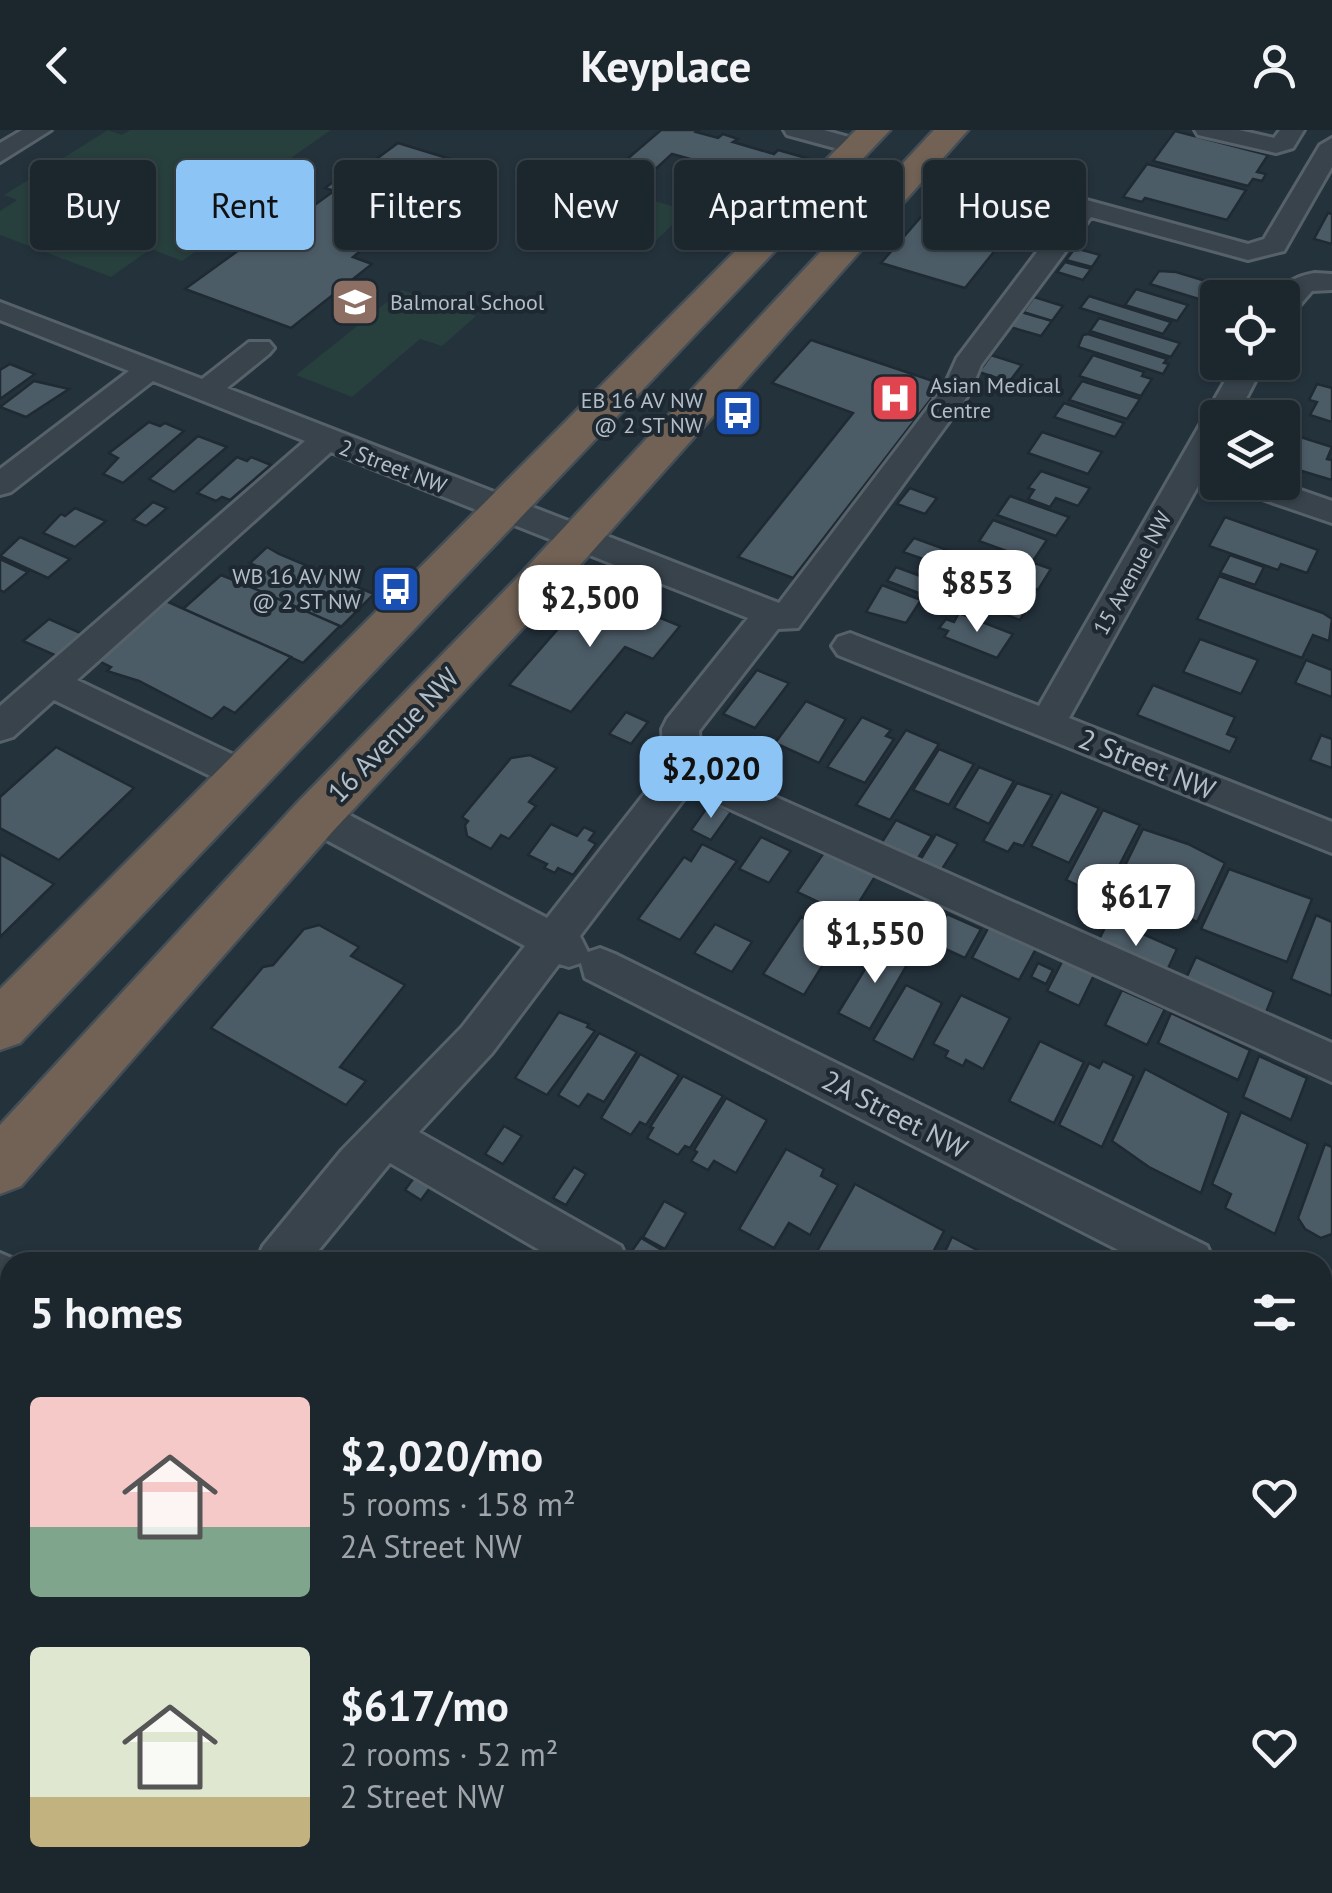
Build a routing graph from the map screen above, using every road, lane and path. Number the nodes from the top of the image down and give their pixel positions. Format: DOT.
graph roads {
  1 [pos="39,130"];
  2 [pos="796,130"];
  3 [pos="952,130"];
  4 [pos="1207,130"];
  5 [pos="1292,130"];
  6 [pos="865,139"];
  7 [pos="1332,145"];
  8 [pos="0,154"];
  9 [pos="926,160"];
  10 [pos="923,163"];
  11 [pos="1086,209"];
  12 [pos="1052,250"];
  13 [pos="0,310"];
  14 [pos="259,348"];
  15 [pos="150,370"];
  16 [pos="205,391"];
  17 [pos="326,440"];
  18 [pos="1200,478"];
  19 [pos="0,485"];
  20 [pos="1297,500"];
  21 [pos="504,509"];
  22 [pos="1332,512"];
  23 [pos="579,539"];
  24 [pos="778,616"];
  25 [pos="850,646"];
  26 [pos="50,683"];
  27 [pos="1047,724"];
  28 [pos="0,727"];
  29 [pos="683,772"];
  30 [pos="244,776"];
  31 [pos="316,816"];
  32 [pos="1332,838"];
  33 [pos="575,953"];
  34 [pos="0,1026"];
  35 [pos="1332,1064"];
  36 [pos="388,1138"];
  37 [pos="0,1167"];
  38 [pos="288,1252"];
  39 [pos="587,1252"];
  40 [pos="1170,1252"];
  1 -- 8 [label="street"];
  2 -- 6 [label="street"];
  3 -- 9 [label="highway, 16 Avenue NW"];
  4 -- 5 [label="street"];
  6 -- 21 [label="highway"];
  7 -- 11 [label="street"];
  10 -- 23 [label="highway, 16 Avenue NW"];
  12 -- 24 [label="street"];
  13 -- 15 [label="street, 2 Street NW"];
  14 -- 16 [label="street"];
  15 -- 16 [label="street, 2 Street NW"];
  15 -- 19 [label="street"];
  16 -- 17 [label="street, 2 Street NW"];
  17 -- 21 [label="street, 2 Street NW"];
  17 -- 26 [label="street"];
  18 -- 27 [label="street, 15 Avenue NW"];
  20 -- 22 [label="street"];
  21 -- 23 [label="street, 2 Street NW"];
  21 -- 30 [label="highway"];
  23 -- 24 [label="street, 2 Street NW"];
  23 -- 31 [label="highway, 16 Avenue NW"];
  24 -- 29 [label="street"];
  25 -- 27 [label="street, 2 Street NW"];
  26 -- 28 [label="street"];
  26 -- 30 [label="street"];
  27 -- 32 [label="street, 2 Street NW"];
  29 -- 33 [label="street"];
  29 -- 35 [label="street"];
  30 -- 34 [label="highway"];
  31 -- 33 [label="street, 2A Street NW"];
  31 -- 37 [label="highway, 16 Avenue NW"];
  33 -- 36 [label="street"];
  33 -- 40 [label="street, 2A Street NW"];
  36 -- 38 [label="street"];
  36 -- 39 [label="street"];
}
